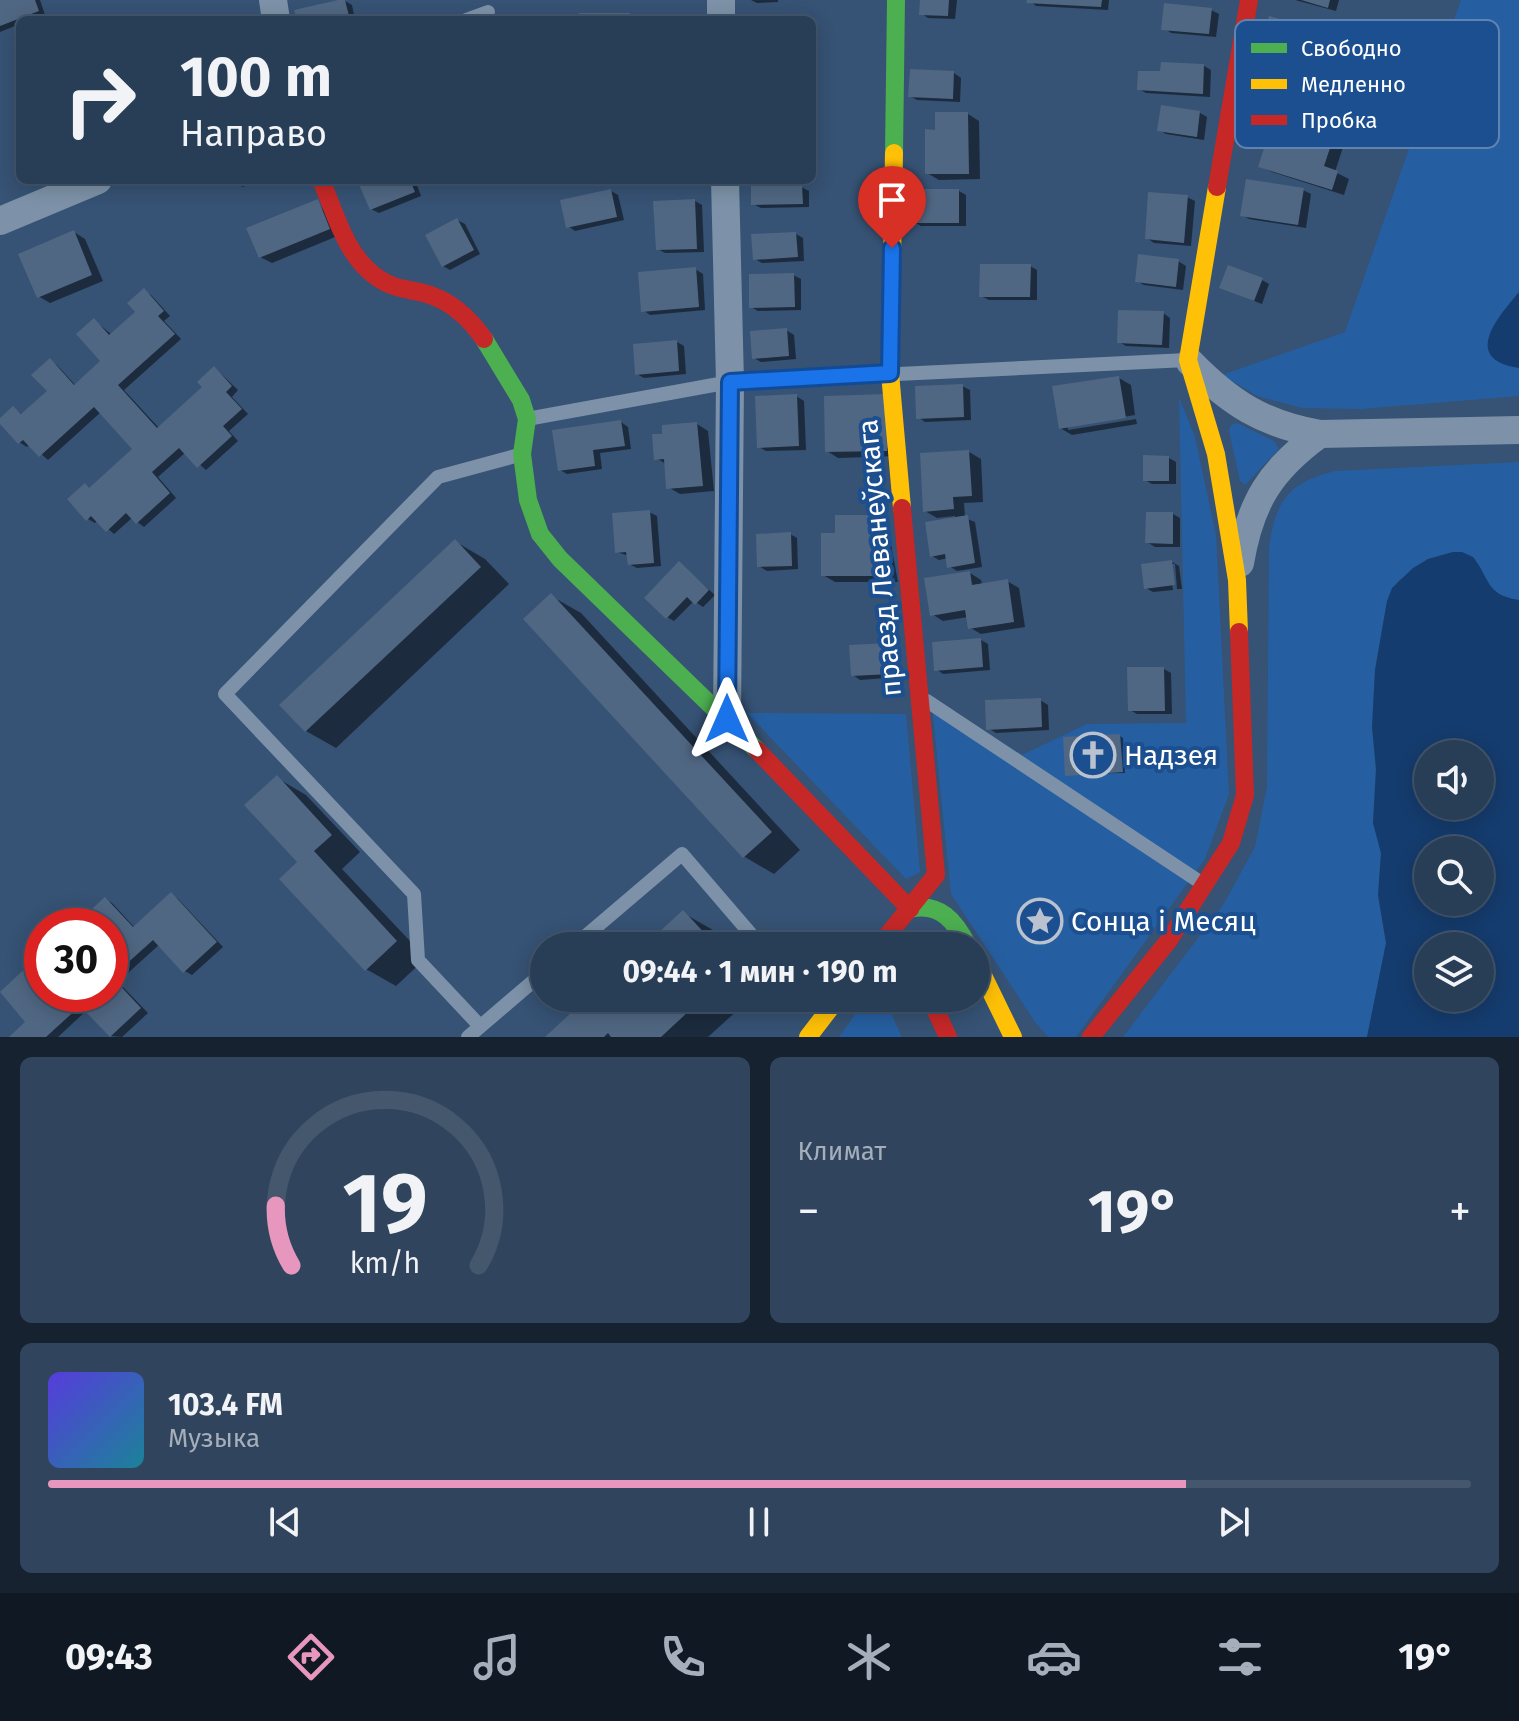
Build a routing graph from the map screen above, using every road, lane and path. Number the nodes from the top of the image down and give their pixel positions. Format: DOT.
graph roads {
  1 [pos="896,0"];
  2 [pos="1249,0"];
  3 [pos="488,12"];
  4 [pos="477,16"];
  5 [pos="1246,20"];
  6 [pos="1235,83"];
  7 [pos="88,184"];
  8 [pos="323,184"];
  9 [pos="725,184"];
  10 [pos="0,221"];
  11 [pos="1188,360"];
  12 [pos="890,373"];
  13 [pos="730,382"];
  14 [pos="527,419"];
  15 [pos="1519,430"];
  16 [pos="1320,434"];
  17 [pos="522,454"];
  18 [pos="1237,580"];
  19 [pos="920,697"];
  20 [pos="727,719"];
  21 [pos="1205,885"];
  22 [pos="910,909"];
  23 [pos="590,932"];
  24 [pos="749,932"];
  25 [pos="891,932"];
  26 [pos="906,932"];
  27 [pos="959,932"];
  28 [pos="530,984"];
  29 [pos="990,990"];
  30 [pos="819,1012"];
  31 [pos="936,1012"];
  32 [pos="480,1026"];
  33 [pos="468,1037"];
  34 [pos="808,1037"];
  35 [pos="948,1037"];
  36 [pos="1013,1037"];
  37 [pos="1091,1037"];
  1 -- 12 [label="street, праезд Леванеўскага"];
  2 -- 5 [label="street"];
  3 -- 4 [label="lane"];
  6 -- 11 [label="street"];
  7 -- 10 [label="street"];
  8 -- 14 [label="street"];
  9 -- 13 [label="street"];
  11 -- 12 [label="lane"];
  11 -- 16 [label="street"];
  11 -- 18 [label="street"];
  12 -- 13 [label="lane"];
  12 -- 19 [label="street, праезд Леванеўскага"];
  13 -- 14 [label="lane"];
  13 -- 20 [label="street"];
  14 -- 17 [label="street"];
  15 -- 16 [label="street"];
  16 -- 18 [label="street"];
  17 -- 20 [label="street"];
  17 -- 32 [label="lane"];
  18 -- 21 [label="street"];
  19 -- 21 [label="lane"];
  19 -- 22 [label="street, праезд Леванеўскага"];
  20 -- 22 [label="street"];
  21 -- 37 [label="street"];
  22 -- 25 [label="street, праезд Леванеўскага"];
  22 -- 26 [label="street"];
  22 -- 27 [label="street"];
  23 -- 24 [label="lane"];
  28 -- 32 [label="lane"];
  29 -- 36 [label="street"];
  30 -- 34 [label="street"];
  31 -- 35 [label="street"];
  32 -- 33 [label="lane"];
}
